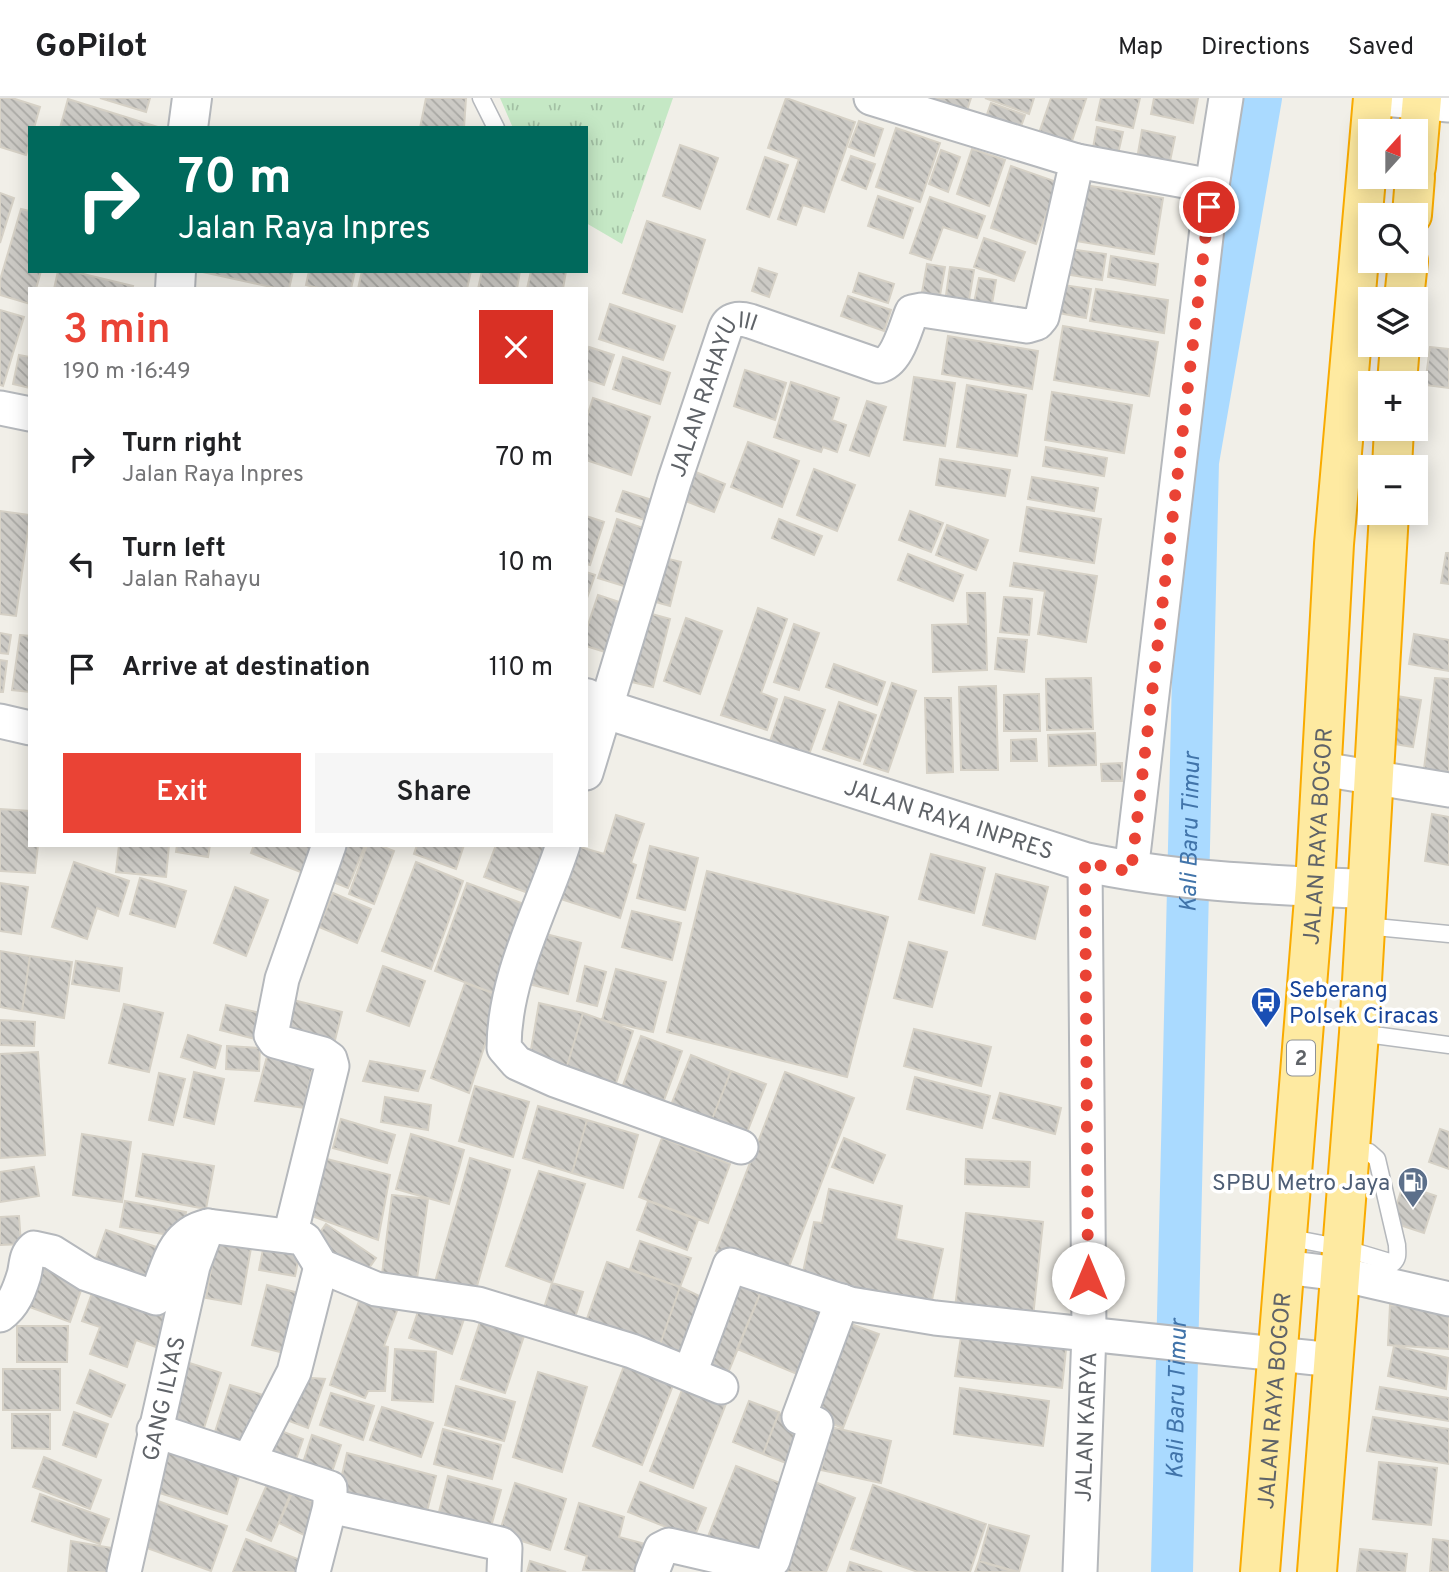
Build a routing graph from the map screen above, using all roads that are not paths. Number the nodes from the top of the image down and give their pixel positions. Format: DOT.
graph roads {
  1 [pos="192,98"];
  2 [pos="481,98"];
  3 [pos="871,98"];
  4 [pos="1226,98"];
  5 [pos="1373,98"];
  6 [pos="1431,102"];
  7 [pos="188,126"];
  8 [pos="495,126"];
  9 [pos="1077,161"];
  10 [pos="1212,186"];
  11 [pos="0,408"];
  12 [pos="28,414"];
  13 [pos="1388,525"];
  14 [pos="596,704"];
  15 [pos="0,722"];
  16 [pos="28,728"];
  17 [pos="588,759"];
  18 [pos="1322,769"];
  19 [pos="1374,778"];
  20 [pos="1449,790"];
  21 [pos="328,847"];
  22 [pos="562,847"];
  23 [pos="1085,862"];
  24 [pos="1149,874"];
  25 [pos="1315,886"];
  26 [pos="1366,907"];
  27 [pos="1449,934"];
  28 [pos="1359,1033"];
  29 [pos="1449,1045"];
  30 [pos="741,1147"];
  31 [pos="1349,1150"];
  32 [pos="208,1226"];
  33 [pos="290,1236"];
  34 [pos="1285,1252"];
  35 [pos="1342,1261"];
  36 [pos="321,1266"];
  37 [pos="1449,1298"];
  38 [pos="842,1301"];
  39 [pos="0,1315"];
  40 [pos="1089,1333"];
  41 [pos="1277,1354"];
  42 [pos="1334,1360"];
  43 [pos="690,1373"];
  44 [pos="721,1387"];
  45 [pos="154,1430"];
  46 [pos="249,1460"];
  47 [pos="330,1506"];
  48 [pos="124,1572"];
  49 [pos="313,1572"];
  50 [pos="504,1572"];
  51 [pos="652,1572"];
  52 [pos="1080,1572"];
  53 [pos="1260,1572"];
  54 [pos="1317,1572"];
  1 -- 7 [label="street"];
  2 -- 8 [label="lane"];
  3 -- 9 [label="street"];
  4 -- 10 [label="street"];
  5 -- 6 [label="street"];
  5 -- 18 [label="highway, JALAN RAYA BOGOR / 2"];
  9 -- 10 [label="street"];
  9 -- 14 [label="street, JALAN RAHAYU III"];
  10 -- 24 [label="street"];
  11 -- 12 [label="street"];
  13 -- 19 [label="highway"];
  14 -- 17 [label="street"];
  14 -- 23 [label="street, JALAN RAYA INPRES"];
  15 -- 16 [label="street"];
  18 -- 19 [label="street"];
  18 -- 25 [label="highway, JALAN RAYA BOGOR / 2"];
  19 -- 20 [label="street"];
  19 -- 26 [label="highway"];
  21 -- 33 [label="street"];
  22 -- 30 [label="street"];
  23 -- 24 [label="street, JALAN RAYA INPRES"];
  23 -- 40 [label="street, JALAN KARYA"];
  24 -- 25 [label="street, JALAN RAYA INPRES"];
  25 -- 26 [label="street, JALAN RAYA INPRES"];
  25 -- 34 [label="highway, JALAN RAYA BOGOR / 2"];
  26 -- 27 [label="lane"];
  26 -- 28 [label="highway"];
  28 -- 29 [label="lane"];
  28 -- 31 [label="highway"];
  31 -- 35 [label="highway"];
  31 -- 35 [label="lane"];
  32 -- 33 [label="street"];
  32 -- 39 [label="street"];
  32 -- 45 [label="street, GANG ILYAS"];
  33 -- 36 [label="street"];
  34 -- 35 [label="street"];
  34 -- 41 [label="highway, JALAN RAYA BOGOR / 2"];
  35 -- 37 [label="street"];
  35 -- 42 [label="highway"];
  36 -- 43 [label="street"];
  36 -- 46 [label="street"];
  38 -- 40 [label="street"];
  38 -- 43 [label="street"];
  38 -- 51 [label="street"];
  40 -- 41 [label="street"];
  40 -- 52 [label="street, JALAN KARYA"];
  41 -- 42 [label="street"];
  41 -- 53 [label="highway, JALAN RAYA BOGOR / 2"];
  42 -- 54 [label="highway"];
  43 -- 44 [label="street"];
  45 -- 46 [label="street"];
  45 -- 48 [label="street, GANG ILYAS"];
  46 -- 47 [label="street"];
  47 -- 49 [label="street"];
  47 -- 50 [label="street"];
}
